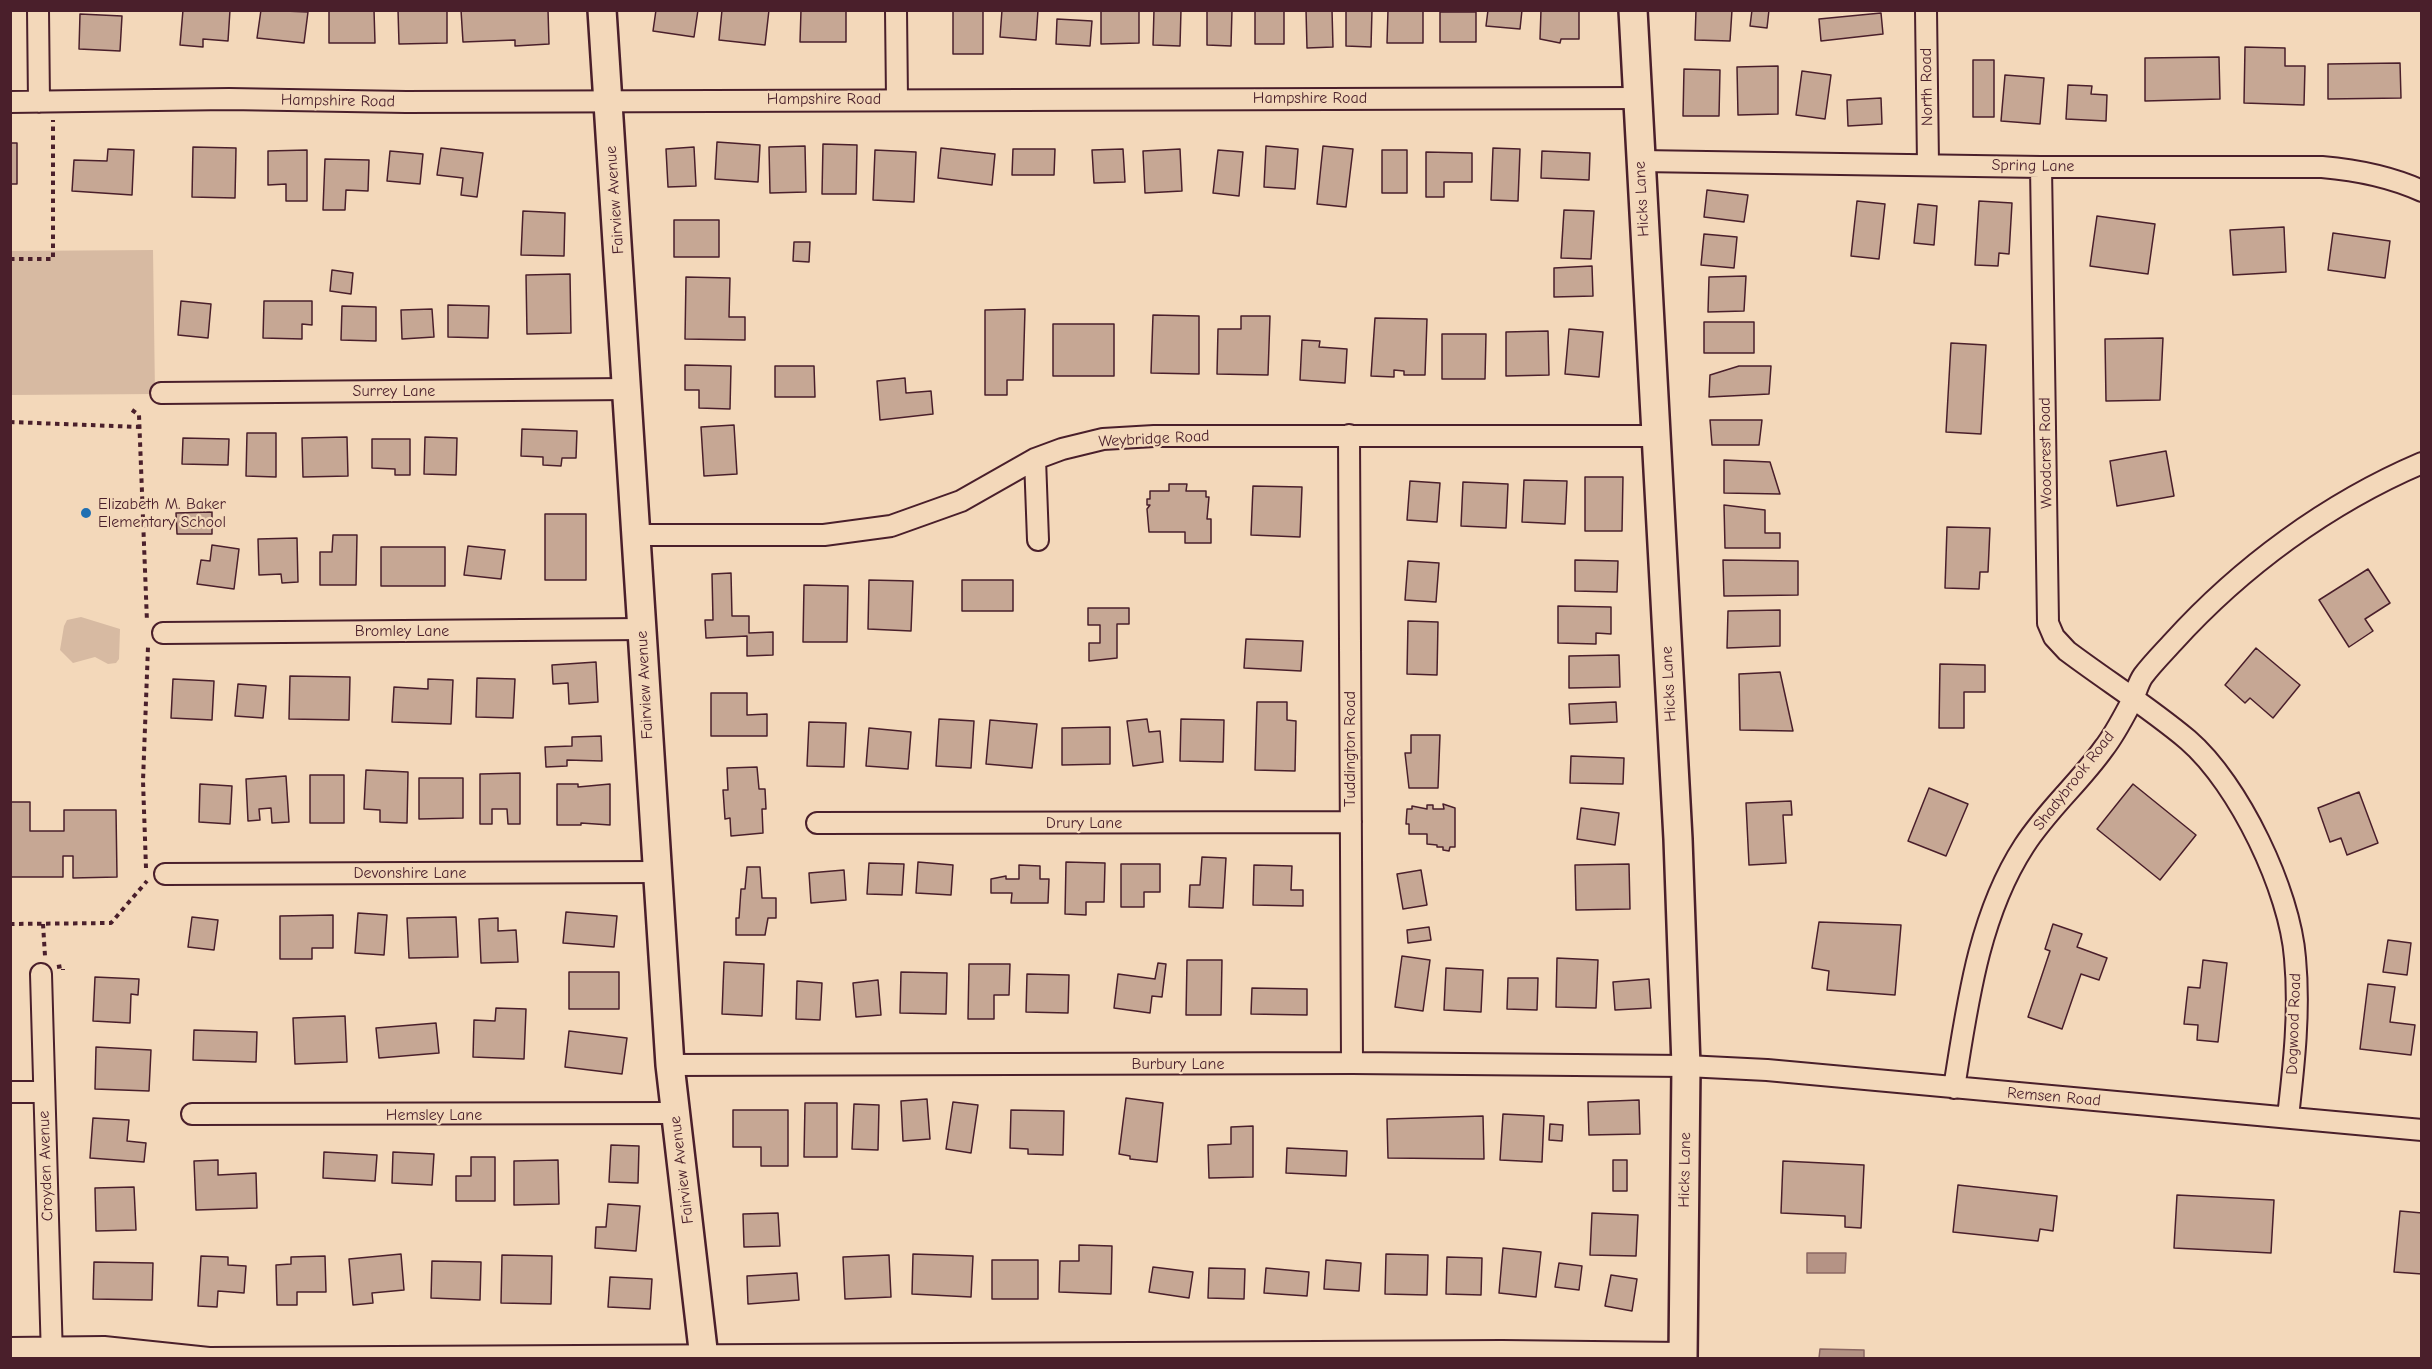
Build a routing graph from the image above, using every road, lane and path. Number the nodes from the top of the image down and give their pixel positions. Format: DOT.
graph roads {
  1 [pos="38,10"];
  2 [pos="602,10"];
  3 [pos="896,10"];
  4 [pos="1633,10"];
  5 [pos="1926,10"];
  6 [pos="1637,98"];
  7 [pos="897,99"];
  8 [pos="609,100"];
  9 [pos="10,102"];
  10 [pos="39,102"];
  11 [pos="53,128"];
  12 [pos="1640,161"];
  13 [pos="1928,164"];
  14 [pos="2041,167"];
  15 [pos="2421,191"];
  16 [pos="10,259"];
  17 [pos="627,389"];
  18 [pos="161,393"];
  19 [pos="132,410"];
  20 [pos="10,422"];
  21 [pos="140,427"];
  22 [pos="1349,435"];
  23 [pos="1654,436"];
  24 [pos="1035,459"];
  25 [pos="2421,463"];
  26 [pos="637,535"];
  27 [pos="1038,540"];
  28 [pos="642,629"];
  29 [pos="153,636"];
  30 [pos="2132,700"];
  31 [pos="1351,822"];
  32 [pos="817,824"];
  33 [pos="656,872"];
  34 [pos="165,874"];
  35 [pos="10,924"];
  36 [pos="43,924"];
  37 [pos="43,971"];
  38 [pos="1352,1063"];
  39 [pos="670,1065"];
  40 [pos="1686,1066"];
  41 [pos="1954,1088"];
  42 [pos="10,1092"];
  43 [pos="44,1092"];
  44 [pos="675,1113"];
  45 [pos="192,1114"];
  46 [pos="2288,1117"];
  47 [pos="2421,1130"];
  48 [pos="10,1348"];
  49 [pos="52,1353"];
  50 [pos="1683,1356"];
  51 [pos="704,1357"];
  1 -- 10 [label="street"];
  2 -- 8 [label="street, Fairview Avenue"];
  3 -- 7 [label="street"];
  4 -- 6 [label="street, Hicks Lane"];
  5 -- 13 [label="street, North Road"];
  6 -- 7 [label="street, Hampshire Road"];
  6 -- 12 [label="street, Hicks Lane"];
  7 -- 8 [label="street, Hampshire Road"];
  8 -- 10 [label="street, Hampshire Road"];
  8 -- 17 [label="street, Fairview Avenue"];
  9 -- 10 [label="street, Hampshire Road"];
  11 -- 16 [label="path"];
  12 -- 13 [label="street, Spring Lane"];
  12 -- 23 [label="street, Hicks Lane"];
  13 -- 14 [label="street, Spring Lane"];
  14 -- 15 [label="street, Spring Lane"];
  14 -- 30 [label="street, Woodcrest Road"];
  17 -- 18 [label="street, Surrey Lane"];
  17 -- 26 [label="street, Fairview Avenue"];
  19 -- 21 [label="path"];
  20 -- 21 [label="path"];
  21 -- 29 [label="path"];
  22 -- 23 [label="street, Weybridge Road"];
  22 -- 24 [label="street, Weybridge Road"];
  22 -- 31 [label="street, Tuddington Road"];
  23 -- 40 [label="street, Hicks Lane"];
  24 -- 26 [label="street, Weybridge Road"];
  24 -- 27 [label="street"];
  25 -- 30 [label="street, Shadybrook Road"];
  26 -- 28 [label="street, Fairview Avenue"];
  28 -- 29 [label="street, Bromley Lane"];
  28 -- 33 [label="street, Fairview Avenue"];
  29 -- 36 [label="path"];
  30 -- 41 [label="street, Shadybrook Road"];
  30 -- 46 [label="street, Dogwood Road"];
  31 -- 32 [label="street, Drury Lane"];
  31 -- 38 [label="street, Tuddington Road"];
  33 -- 34 [label="street, Devonshire Lane"];
  33 -- 39 [label="street, Fairview Avenue"];
  35 -- 36 [label="path"];
  36 -- 37 [label="path"];
  37 -- 43 [label="street, Croyden Avenue"];
  38 -- 39 [label="street, Burbury Lane"];
  38 -- 40 [label="street, Burbury Lane"];
  39 -- 44 [label="street, Fairview Avenue"];
  40 -- 41 [label="street, Remsen Road"];
  40 -- 50 [label="street, Hicks Lane"];
  41 -- 46 [label="street, Remsen Road"];
  42 -- 43 [label="street"];
  43 -- 49 [label="street, Croyden Avenue"];
  44 -- 45 [label="street, Hemsley Lane"];
  44 -- 51 [label="street, Fairview Avenue"];
  46 -- 47 [label="street, Remsen Road"];
  48 -- 49 [label="street"];
  49 -- 51 [label="street"];
  50 -- 51 [label="street"];
}
